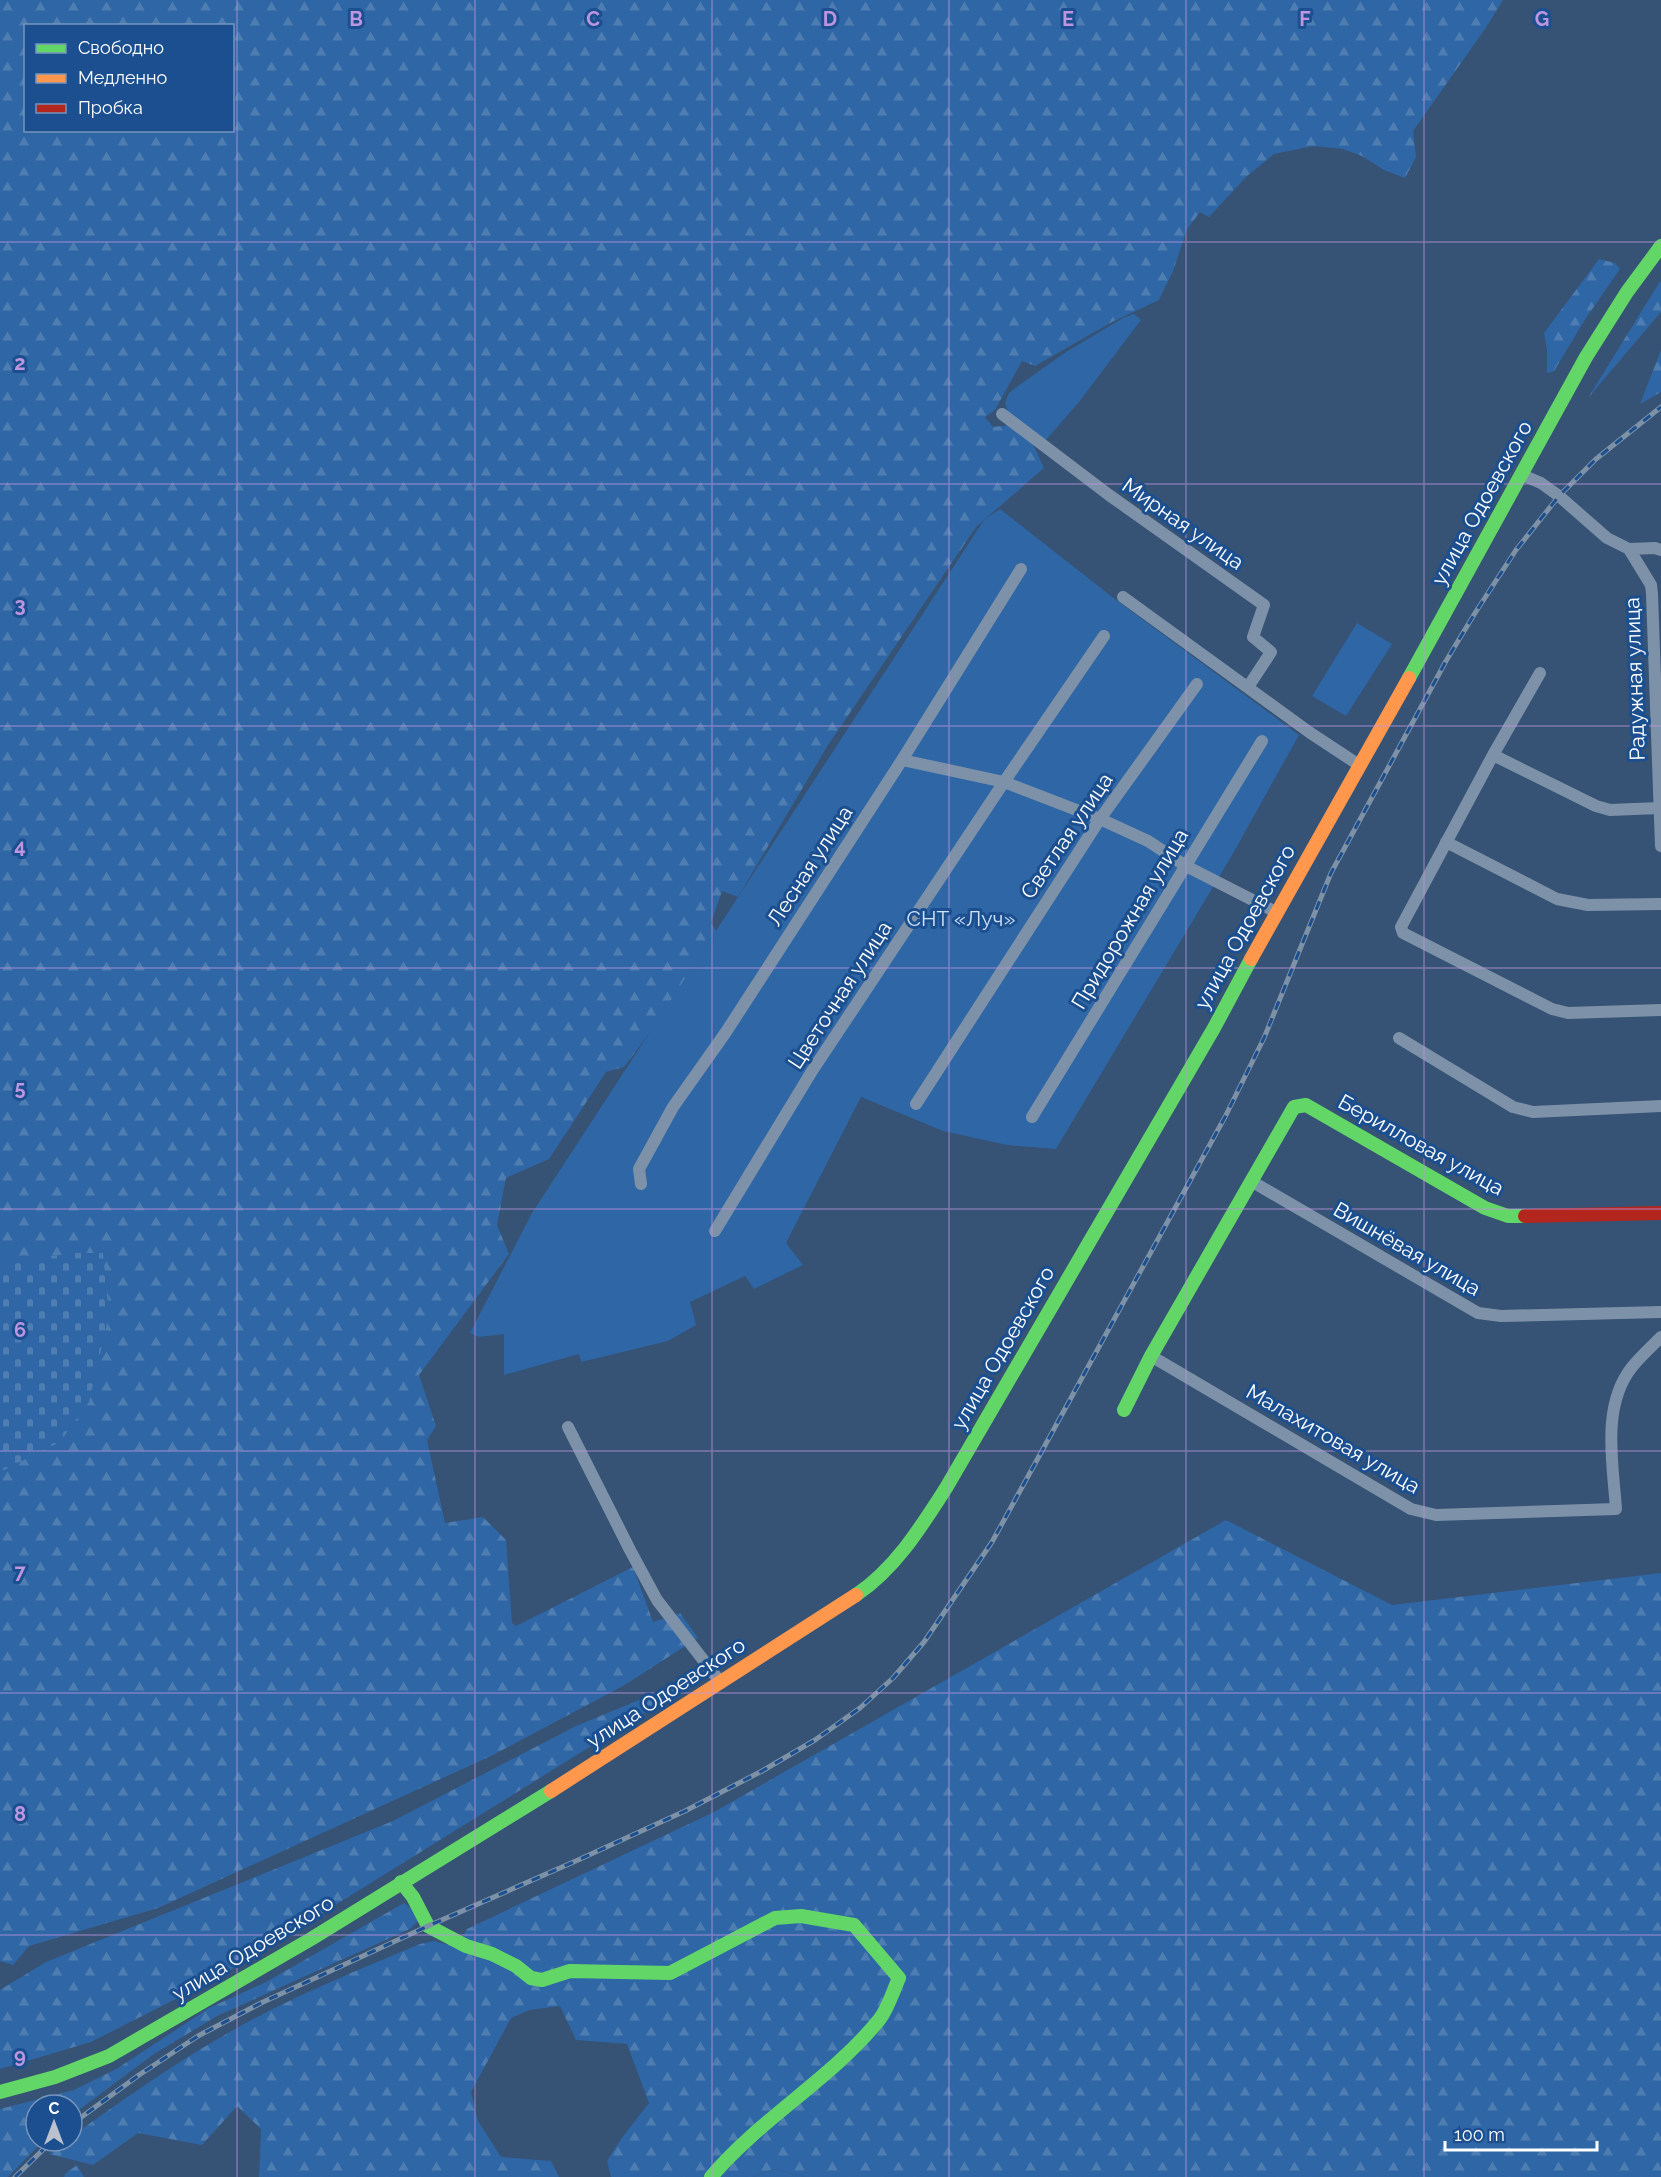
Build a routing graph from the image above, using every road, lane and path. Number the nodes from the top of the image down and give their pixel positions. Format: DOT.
graph roads {
  1 [pos="1661,246"];
  2 [pos="1002,414"];
  3 [pos="1522,475"];
  4 [pos="1629,549"];
  5 [pos="1661,550"];
  6 [pos="1021,570"];
  7 [pos="1123,597"];
  8 [pos="1104,636"];
  9 [pos="1540,673"];
  10 [pos="1197,684"];
  11 [pos="1248,687"];
  12 [pos="1659,702"];
  13 [pos="1262,741"];
  14 [pos="1493,755"];
  15 [pos="902,760"];
  16 [pos="1359,765"];
  17 [pos="1004,782"];
  18 [pos="1659,808"];
  19 [pos="1100,819"];
  20 [pos="1446,842"];
  21 [pos="1661,846"];
  22 [pos="1186,866"];
  23 [pos="1661,904"];
  24 [pos="1276,912"];
  25 [pos="1661,1011"];
  26 [pos="1399,1038"];
  27 [pos="916,1104"];
  28 [pos="1661,1106"];
  29 [pos="1032,1117"];
  30 [pos="1251,1181"];
  31 [pos="641,1184"];
  32 [pos="1661,1213"];
  33 [pos="715,1231"];
  34 [pos="1661,1312"];
  35 [pos="1661,1337"];
  36 [pos="1151,1356"];
  37 [pos="1124,1410"];
  38 [pos="568,1427"];
  39 [pos="721,1683"];
  40 [pos="401,1882"];
  41 [pos="0,2092"];
  42 [pos="711,2177"];
  1 -- 3 [label="street, улица Одоевского"];
  2 -- 11 [label="street, Мирная улица"];
  3 -- 4 [label="street"];
  3 -- 16 [label="street, улица Одоевского"];
  4 -- 5 [label="street"];
  4 -- 12 [label="street, Радужная улица"];
  6 -- 15 [label="street, Лесная улица"];
  7 -- 11 [label="street"];
  8 -- 17 [label="street, Цветочная улица"];
  9 -- 14 [label="street"];
  10 -- 19 [label="street, Светлая улица"];
  11 -- 16 [label="street"];
  12 -- 18 [label="street, Радужная улица"];
  13 -- 22 [label="street, Придорожная улица"];
  14 -- 18 [label="street"];
  14 -- 20 [label="street"];
  15 -- 17 [label="street"];
  15 -- 31 [label="street, Лесная улица"];
  16 -- 24 [label="street, улица Одоевского"];
  17 -- 19 [label="street"];
  17 -- 33 [label="street, Цветочная улица"];
  18 -- 21 [label="street, Радужная улица"];
  19 -- 22 [label="street"];
  19 -- 27 [label="street, Светлая улица"];
  20 -- 23 [label="street"];
  20 -- 25 [label="street"];
  22 -- 24 [label="street"];
  22 -- 29 [label="street, Придорожная улица"];
  24 -- 39 [label="street, улица Одоевского"];
  26 -- 28 [label="street"];
  30 -- 32 [label="street, Берилловая улица"];
  30 -- 34 [label="street, Вишнёвая улица"];
  30 -- 36 [label="street"];
  35 -- 36 [label="street, Малахитовая улица"];
  36 -- 37 [label="street"];
  38 -- 39 [label="street"];
  39 -- 40 [label="street, улица Одоевского"];
  40 -- 41 [label="street, улица Одоевского"];
  40 -- 42 [label="street"];
}
